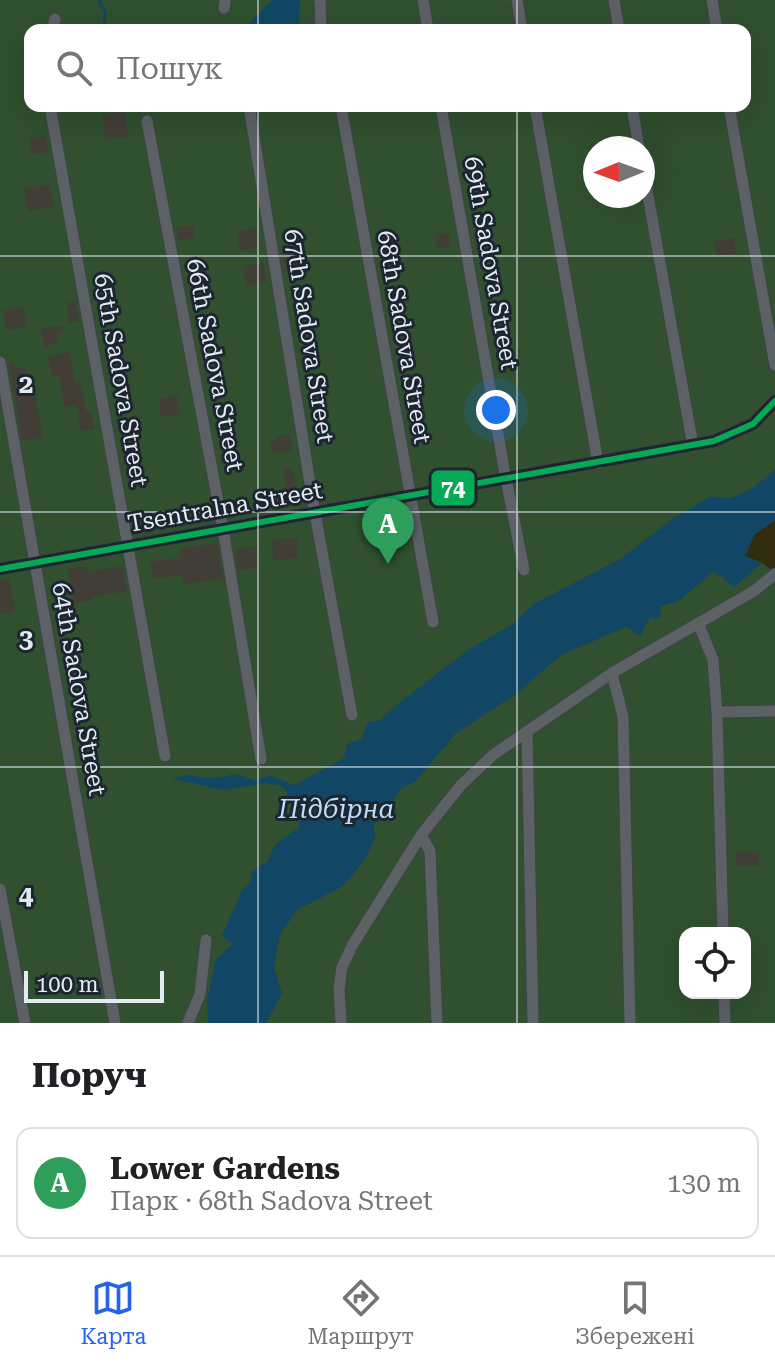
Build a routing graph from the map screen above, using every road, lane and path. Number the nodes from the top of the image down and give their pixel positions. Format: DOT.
graph roads {
  1 [pos="320,0"];
  2 [pos="423,0"];
  3 [pos="517,0"];
  4 [pos="614,0"];
  5 [pos="712,0"];
  6 [pos="321,24"];
  7 [pos="427,24"];
  8 [pos="521,24"];
  9 [pos="618,24"];
  10 [pos="716,24"];
  11 [pos="51,112"];
  12 [pos="250,112"];
  13 [pos="342,112"];
  14 [pos="442,112"];
  15 [pos="536,112"];
  16 [pos="633,112"];
  17 [pos="730,112"];
  18 [pos="147,121"];
  19 [pos="637,136"];
  20 [pos="650,208"];
  21 [pos="0,362"];
  22 [pos="775,365"];
  23 [pos="775,401"];
  24 [pos="693,446"];
  25 [pos="598,463"];
  26 [pos="506,479"];
  27 [pos="410,497"];
  28 [pos="315,514"];
  29 [pos="223,530"];
  30 [pos="128,546"];
  31 [pos="35,563"];
  32 [pos="0,569"];
  33 [pos="524,570"];
  34 [pos="775,574"];
  35 [pos="433,622"];
  36 [pos="699,625"];
  37 [pos="612,673"];
  38 [pos="775,711"];
  39 [pos="717,712"];
  40 [pos="352,715"];
  41 [pos="527,732"];
  42 [pos="165,756"];
  43 [pos="261,759"];
  44 [pos="421,835"];
  45 [pos="0,889"];
  46 [pos="723,927"];
  47 [pos="206,940"];
  48 [pos="724,999"];
  49 [pos="25,1023"];
  50 [pos="115,1023"];
  51 [pos="188,1023"];
  52 [pos="341,1023"];
  53 [pos="437,1023"];
  54 [pos="533,1023"];
  55 [pos="630,1023"];
  56 [pos="725,1023"];
  1 -- 6 [label="street"];
  2 -- 7 [label="street"];
  3 -- 8 [label="street"];
  4 -- 9 [label="street"];
  5 -- 10 [label="street"];
  11 -- 30 [label="street, 65th Sadova Street"];
  12 -- 28 [label="street, 67th Sadova Street"];
  13 -- 27 [label="street, 68th Sadova Street"];
  14 -- 26 [label="street, 69th Sadova Street"];
  15 -- 25 [label="street"];
  16 -- 19 [label="street"];
  17 -- 22 [label="street"];
  18 -- 29 [label="street, 66th Sadova Street"];
  20 -- 24 [label="street"];
  21 -- 31 [label="street, 64th Sadova Street"];
  23 -- 24 [label="street, Tsentralna Street"];
  24 -- 25 [label="street, Tsentralna Street"];
  25 -- 26 [label="street, Tsentralna Street"];
  26 -- 27 [label="street, Tsentralna Street"];
  26 -- 33 [label="street, 69th Sadova Street"];
  27 -- 28 [label="street, Tsentralna Street"];
  27 -- 35 [label="street, 68th Sadova Street"];
  28 -- 29 [label="street, Tsentralna Street"];
  28 -- 40 [label="street, 67th Sadova Street"];
  29 -- 30 [label="street, Tsentralna Street"];
  29 -- 43 [label="street, 66th Sadova Street"];
  30 -- 31 [label="street, Tsentralna Street"];
  30 -- 42 [label="street, 65th Sadova Street"];
  31 -- 32 [label="street, Tsentralna Street"];
  31 -- 50 [label="street, 64th Sadova Street"];
  34 -- 36 [label="street"];
  36 -- 37 [label="street"];
  36 -- 39 [label="street"];
  37 -- 41 [label="street"];
  37 -- 55 [label="street"];
  38 -- 39 [label="street"];
  39 -- 46 [label="street"];
  41 -- 44 [label="street"];
  41 -- 54 [label="street"];
  44 -- 52 [label="street"];
  44 -- 53 [label="street"];
  45 -- 49 [label="street"];
  47 -- 51 [label="street"];
  48 -- 56 [label="street"];
}
